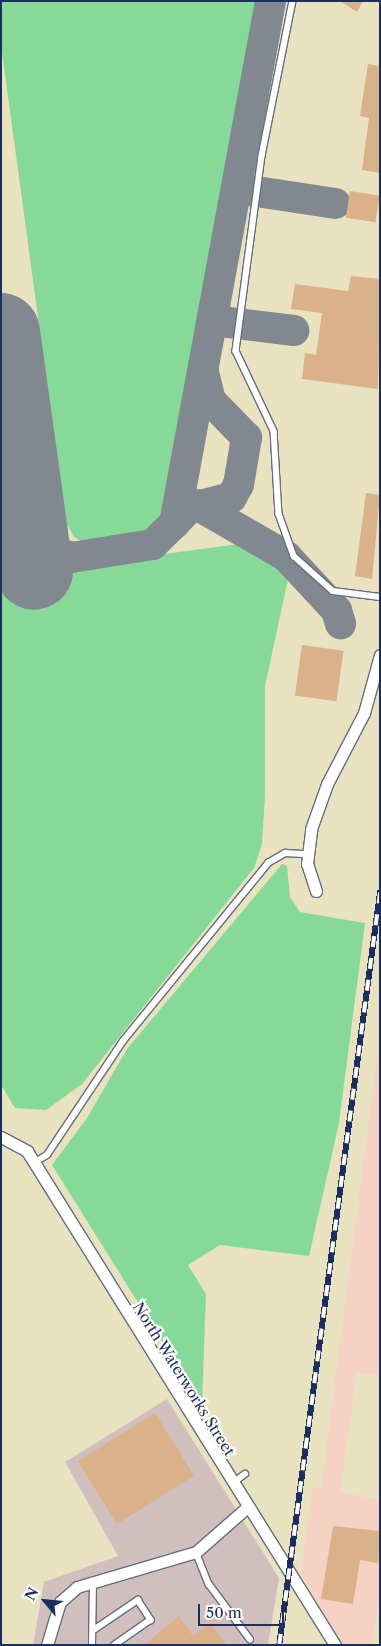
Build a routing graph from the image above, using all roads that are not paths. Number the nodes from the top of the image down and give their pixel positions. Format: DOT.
graph roads {
  1 [pos="293,1"];
  2 [pos="380,597"];
  3 [pos="380,655"];
  4 [pos="307,854"];
  5 [pos="316,891"];
  6 [pos="1,1137"];
  7 [pos="34,1163"];
  8 [pos="245,1474"];
  9 [pos="231,1484"];
  10 [pos="246,1508"];
  11 [pos="196,1552"];
  12 [pos="93,1582"];
  13 [pos="95,1629"];
  14 [pos="250,1639"];
  15 [pos="47,1645"];
  16 [pos="92,1645"];
  17 [pos="115,1645"];
  18 [pos="335,1645"];
  1 -- 2 [label="lane"];
  3 -- 4 [label="street"];
  4 -- 5 [label="street"];
  4 -- 7 [label="lane"];
  6 -- 7 [label="street, North Waterworks Street"];
  7 -- 9 [label="street, North Waterworks Street"];
  8 -- 9 [label="lane"];
  9 -- 10 [label="street, North Waterworks Street"];
  10 -- 11 [label="street"];
  10 -- 18 [label="street, North Waterworks Street"];
  11 -- 12 [label="street"];
  11 -- 14 [label="lane"];
  12 -- 13 [label="lane"];
  12 -- 15 [label="street"];
  13 -- 16 [label="lane"];
  13 -- 17 [label="lane"];
}
